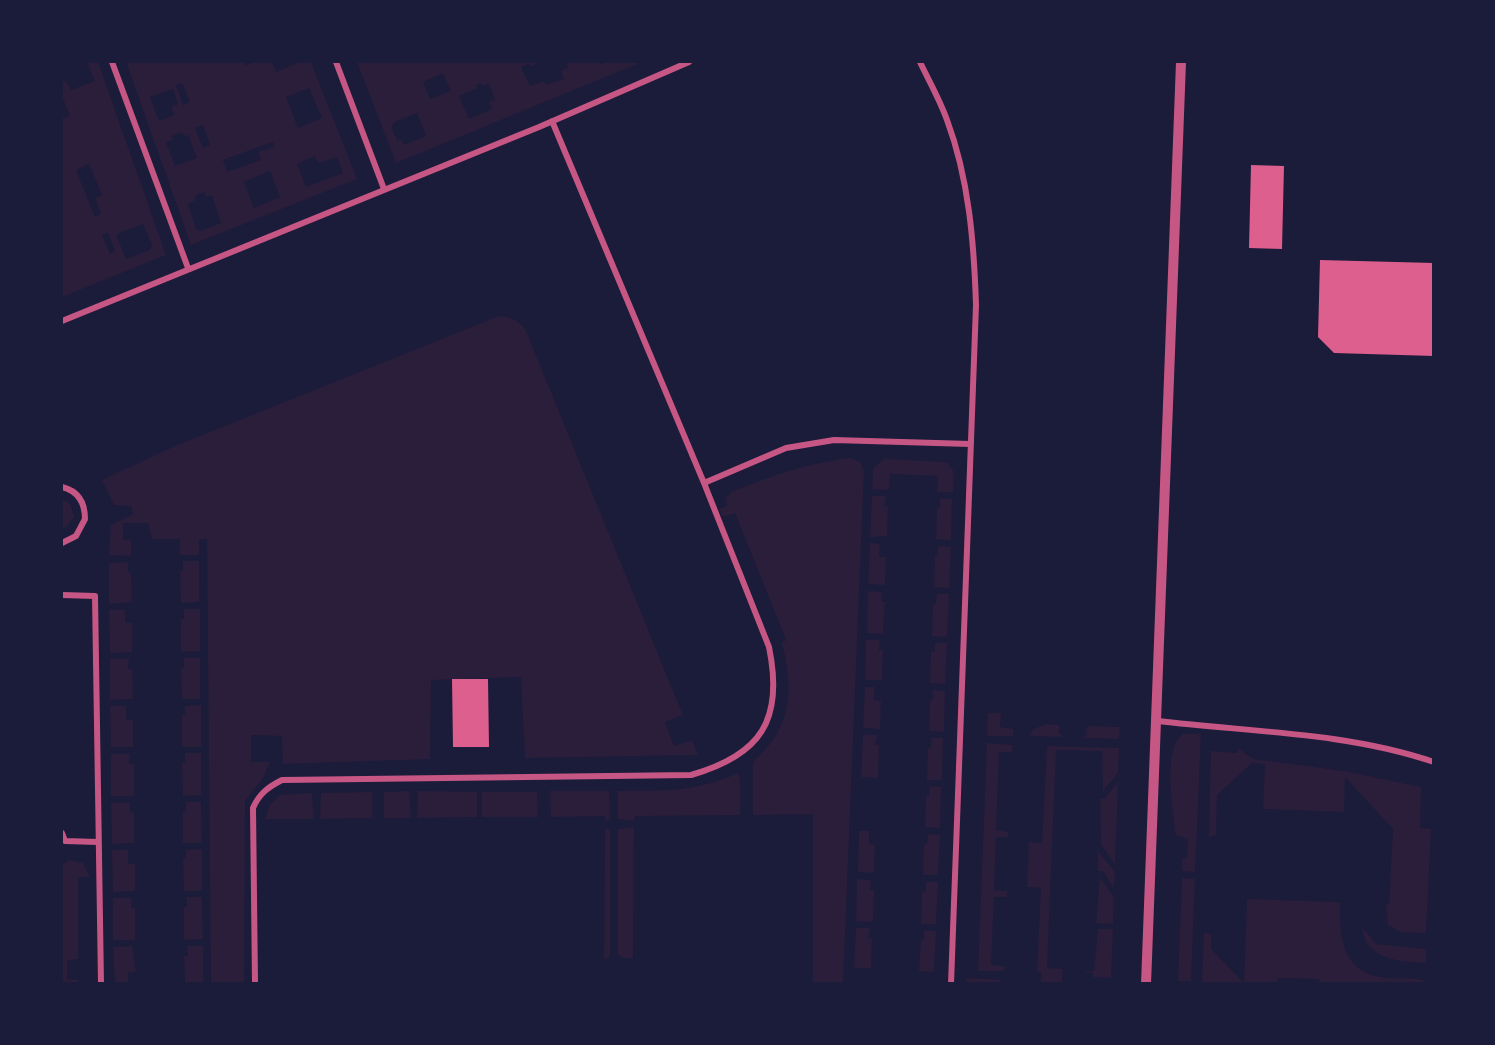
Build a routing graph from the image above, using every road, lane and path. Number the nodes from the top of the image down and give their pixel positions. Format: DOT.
graph roads {
  1 [pos="112,62"];
  2 [pos="336,62"];
  3 [pos="689,62"];
  4 [pos="920,62"];
  5 [pos="1181,62"];
  6 [pos="552,121"];
  7 [pos="384,189"];
  8 [pos="188,268"];
  9 [pos="62,321"];
  10 [pos="970,444"];
  11 [pos="704,483"];
  12 [pos="62,487"];
  13 [pos="62,543"];
  14 [pos="62,595"];
  15 [pos="1158,721"];
  16 [pos="1434,762"];
  17 [pos="62,833"];
  18 [pos="99,842"];
  19 [pos="101,984"];
  20 [pos="255,984"];
  21 [pos="951,984"];
  22 [pos="1146,984"];
  1 -- 8 [label="street"];
  2 -- 7 [label="street"];
  3 -- 6 [label="street"];
  4 -- 10 [label="street"];
  5 -- 15 [label="street"];
  6 -- 7 [label="street"];
  6 -- 11 [label="street"];
  7 -- 8 [label="street"];
  8 -- 9 [label="street"];
  10 -- 11 [label="street"];
  10 -- 21 [label="street"];
  11 -- 20 [label="street"];
  12 -- 13 [label="street"];
  14 -- 18 [label="street"];
  15 -- 16 [label="street"];
  15 -- 22 [label="street"];
  17 -- 18 [label="street"];
  18 -- 19 [label="street"];
}
